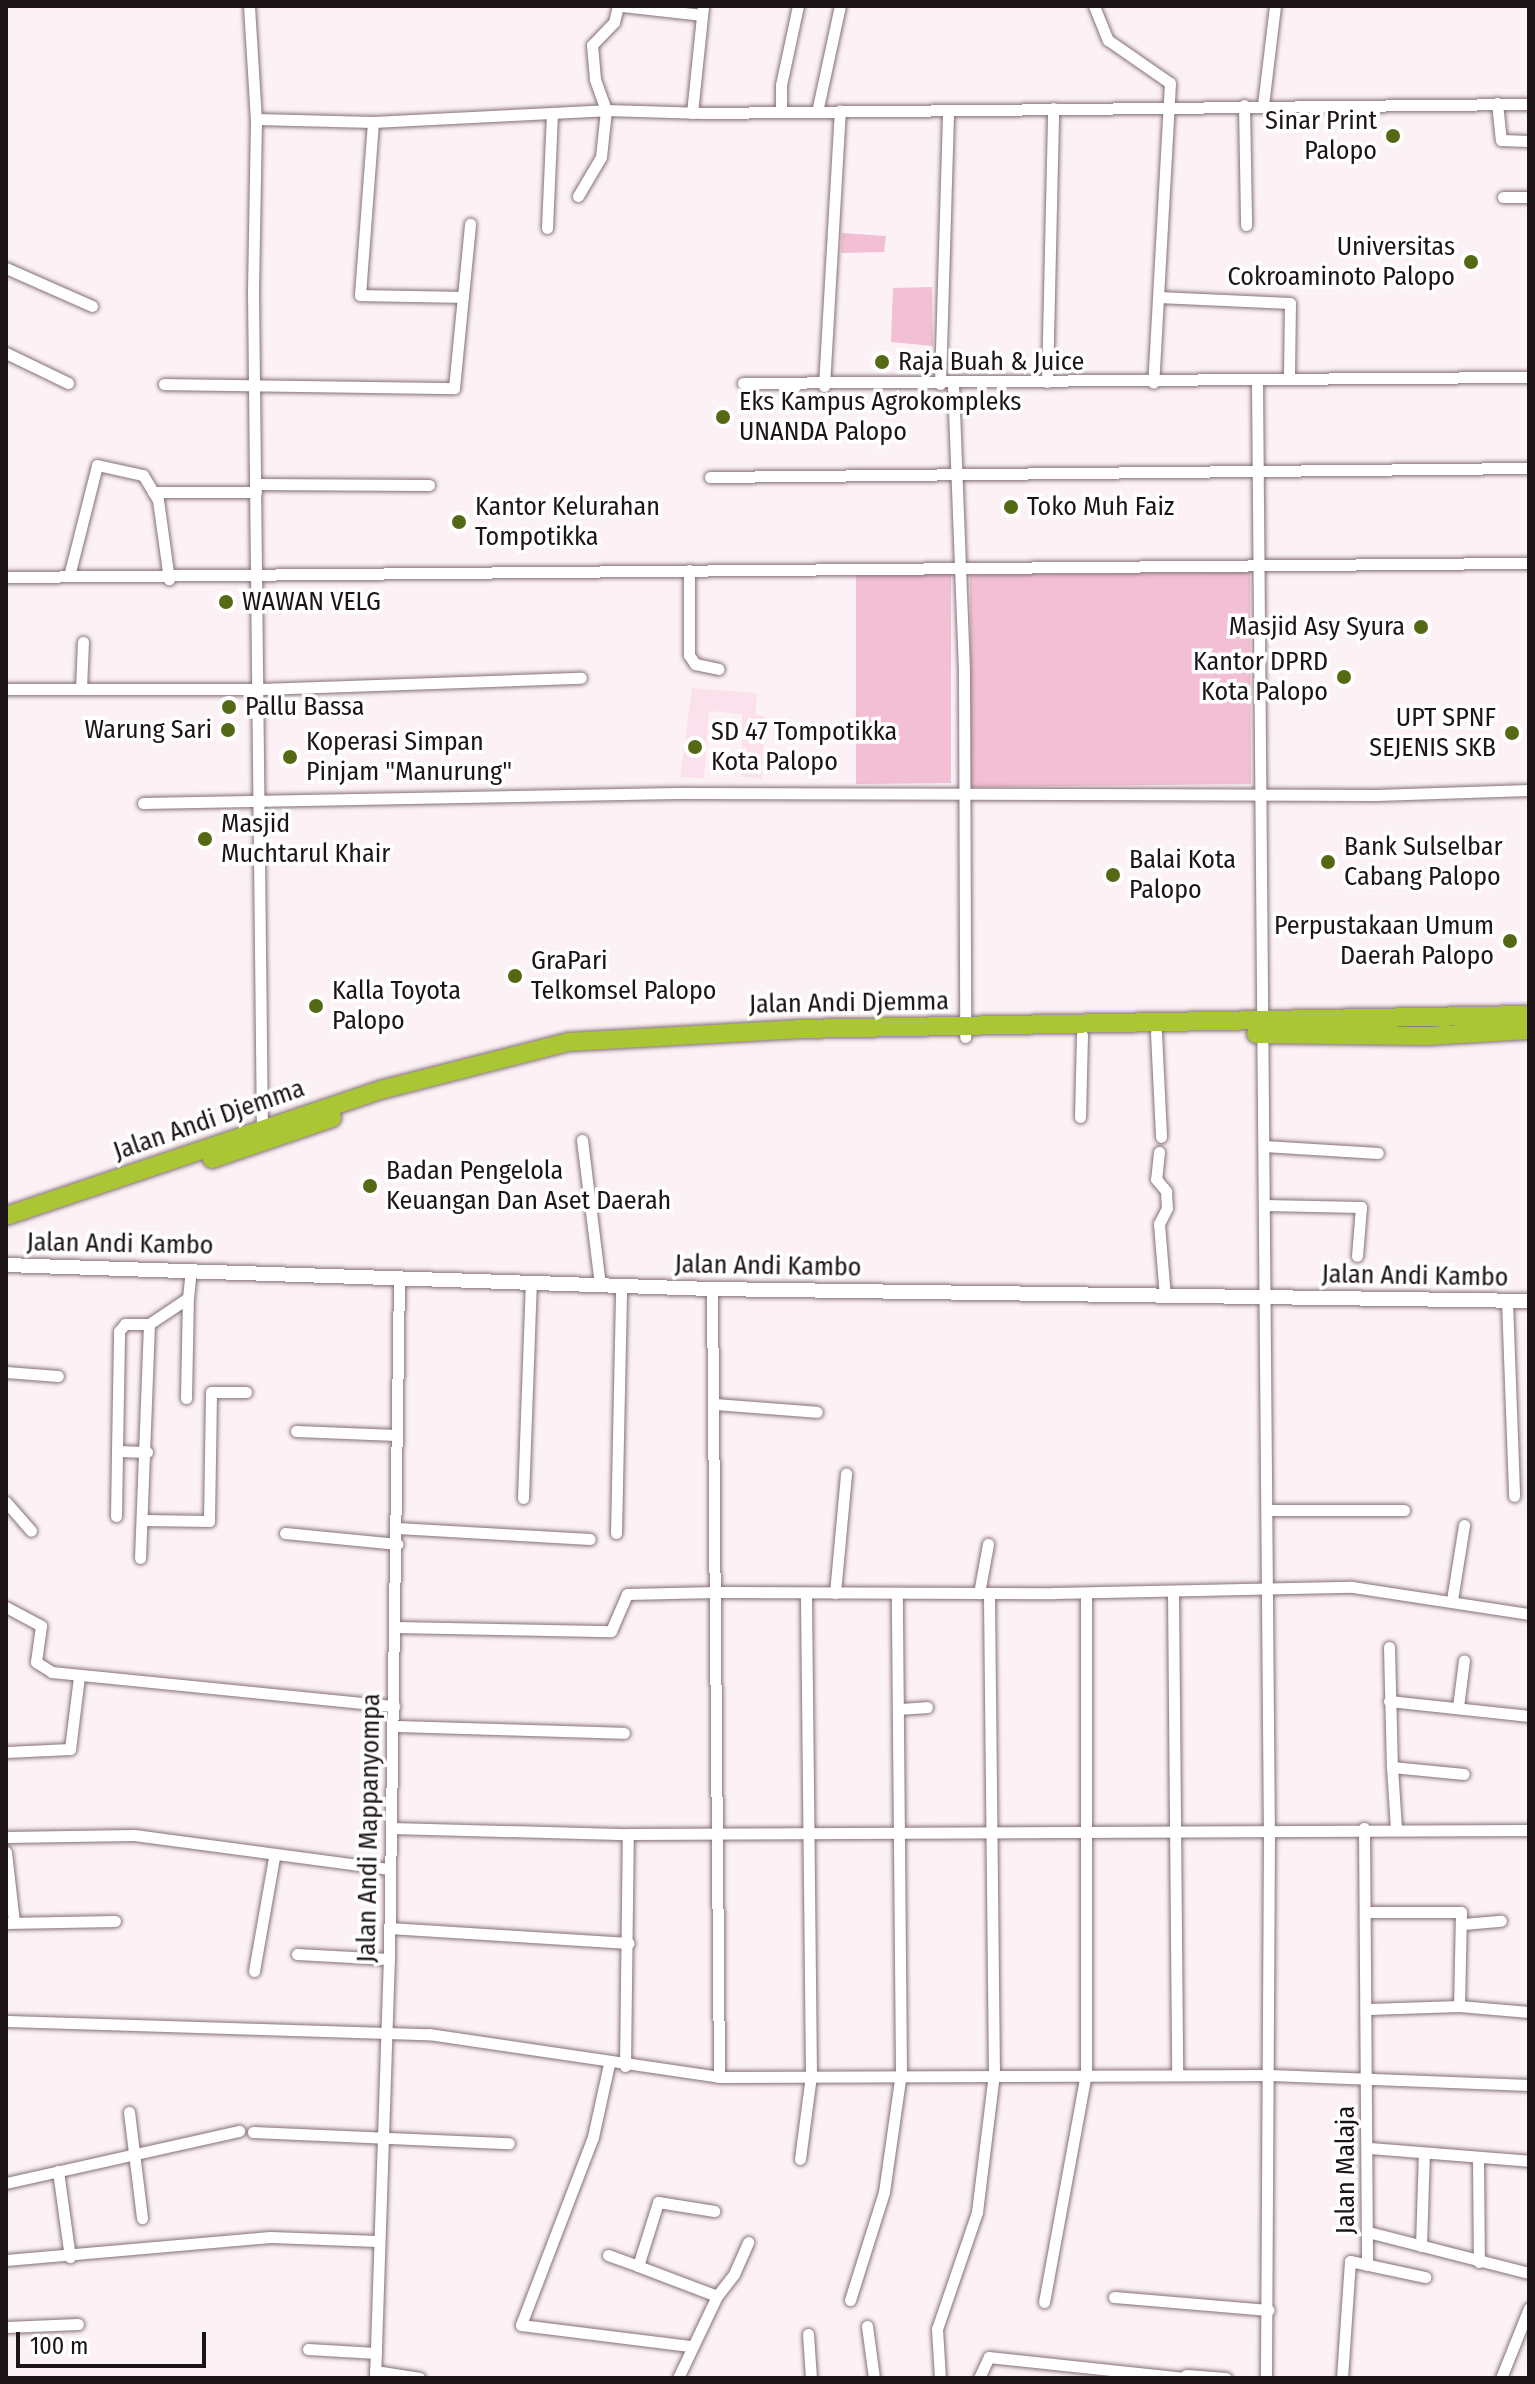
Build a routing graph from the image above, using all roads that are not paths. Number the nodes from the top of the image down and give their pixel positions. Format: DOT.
graph roads {
  1 [pos="249,6"];
  2 [pos="620,6"];
  3 [pos="798,6"];
  4 [pos="840,6"];
  5 [pos="1094,6"];
  6 [pos="1275,6"];
  7 [pos="703,11"];
  8 [pos="1497,103"];
  9 [pos="1529,104"];
  10 [pos="1166,105"];
  11 [pos="1244,105"];
  12 [pos="1263,105"];
  13 [pos="1053,108"];
  14 [pos="606,110"];
  15 [pos="840,110"];
  16 [pos="948,110"];
  17 [pos="781,112"];
  18 [pos="817,112"];
  19 [pos="692,113"];
  20 [pos="552,114"];
  21 [pos="256,119"];
  22 [pos="373,122"];
  23 [pos="1529,141"];
  24 [pos="578,196"];
  25 [pos="1503,197"];
  26 [pos="1529,197"];
  27 [pos="470,224"];
  28 [pos="1246,225"];
  29 [pos="547,228"];
  30 [pos="6,268"];
  31 [pos="462,297"];
  32 [pos="1158,297"];
  33 [pos="92,306"];
  34 [pos="6,353"];
  35 [pos="1529,377"];
  36 [pos="1289,379"];
  37 [pos="1257,381"];
  38 [pos="1047,382"];
  39 [pos="68,383"];
  40 [pos="743,383"];
  41 [pos="1153,383"];
  42 [pos="164,384"];
  43 [pos="940,384"];
  44 [pos="953,384"];
  45 [pos="824,386"];
  46 [pos="254,387"];
  47 [pos="1529,468"];
  48 [pos="1259,470"];
  49 [pos="953,474"];
  50 [pos="710,477"];
  51 [pos="429,485"];
  52 [pos="256,488"];
  53 [pos="153,492"];
  54 [pos="1529,563"];
  55 [pos="1259,565"];
  56 [pos="961,566"];
  57 [pos="689,570"];
  58 [pos="258,574"];
  59 [pos="69,576"];
  60 [pos="6,577"];
  61 [pos="169,579"];
  62 [pos="83,642"];
  63 [pos="718,669"];
  64 [pos="581,678"];
  65 [pos="6,689"];
  66 [pos="81,689"];
  67 [pos="261,689"];
  68 [pos="1529,790"];
  69 [pos="1262,794"];
  70 [pos="963,796"];
  71 [pos="258,798"];
  72 [pos="143,803"];
  73 [pos="1529,1015"];
  74 [pos="1264,1027"];
  75 [pos="1529,1030"];
  76 [pos="964,1032"];
  77 [pos="1156,1033"];
  78 [pos="1082,1035"];
  79 [pos="1080,1117"];
  80 [pos="262,1135"];
  81 [pos="1161,1137"];
  82 [pos="582,1140"];
  83 [pos="1264,1146"];
  84 [pos="1159,1152"];
  85 [pos="1378,1153"];
  86 [pos="1264,1205"];
  87 [pos="6,1216"];
  88 [pos="6,1227"];
  89 [pos="1357,1256"];
  90 [pos="6,1265"];
  91 [pos="191,1269"];
  92 [pos="399,1279"];
  93 [pos="531,1284"];
  94 [pos="600,1285"];
  95 [pos="621,1286"];
  96 [pos="712,1289"];
  97 [pos="1165,1297"];
  98 [pos="188,1298"];
  99 [pos="1264,1298"];
  100 [pos="1507,1301"];
  101 [pos="1529,1301"];
  102 [pos="149,1324"];
  103 [pos="6,1372"];
  104 [pos="58,1376"];
  105 [pos="246,1392"];
  106 [pos="186,1398"];
  107 [pos="714,1404"];
  108 [pos="817,1412"];
  109 [pos="296,1431"];
  110 [pos="396,1435"];
  111 [pos="117,1451"];
  112 [pos="147,1452"];
  113 [pos="846,1474"];
  114 [pos="1514,1496"];
  115 [pos="523,1498"];
  116 [pos="6,1502"];
  117 [pos="1267,1510"];
  118 [pos="1404,1510"];
  119 [pos="116,1516"];
  120 [pos="144,1520"];
  121 [pos="1464,1525"];
  122 [pos="397,1528"];
  123 [pos="31,1531"];
  124 [pos="285,1533"];
  125 [pos="616,1533"];
  126 [pos="590,1539"];
  127 [pos="397,1544"];
  128 [pos="988,1544"];
  129 [pos="140,1558"];
  130 [pos="1267,1586"];
  131 [pos="1173,1591"];
  132 [pos="716,1592"];
  133 [pos="806,1593"];
  134 [pos="835,1593"];
  135 [pos="897,1593"];
  136 [pos="984,1593"];
  137 [pos="1086,1593"];
  138 [pos="1452,1600"];
  139 [pos="6,1607"];
  140 [pos="1529,1614"];
  141 [pos="396,1627"];
  142 [pos="1389,1647"];
  143 [pos="1464,1660"];
  144 [pos="79,1677"];
  145 [pos="1389,1701"];
  146 [pos="394,1706"];
  147 [pos="927,1707"];
  148 [pos="1458,1707"];
  149 [pos="899,1709"];
  150 [pos="1529,1716"];
  151 [pos="394,1726"];
  152 [pos="624,1733"];
  153 [pos="6,1752"];
  154 [pos="1392,1767"];
  155 [pos="1464,1774"];
  156 [pos="391,1828"];
  157 [pos="1364,1828"];
  158 [pos="1396,1829"];
  159 [pos="1529,1830"];
  160 [pos="994,1831"];
  161 [pos="1087,1831"];
  162 [pos="1176,1831"];
  163 [pos="719,1832"];
  164 [pos="901,1832"];
  165 [pos="1269,1833"];
  166 [pos="628,1834"];
  167 [pos="809,1834"];
  168 [pos="6,1837"];
  169 [pos="6,1852"];
  170 [pos="274,1857"];
  171 [pos="390,1869"];
  172 [pos="1367,1912"];
  173 [pos="115,1921"];
  174 [pos="1501,1921"];
  175 [pos="10,1922"];
  176 [pos="1463,1924"];
  177 [pos="389,1928"];
  178 [pos="629,1943"];
  179 [pos="297,1954"];
  180 [pos="389,1959"];
  181 [pos="254,1971"];
  182 [pos="1459,2006"];
  183 [pos="1369,2009"];
  184 [pos="1529,2012"];
  185 [pos="6,2021"];
  186 [pos="386,2032"];
  187 [pos="609,2064"];
  188 [pos="625,2066"];
  189 [pos="901,2073"];
  190 [pos="1086,2073"];
  191 [pos="994,2074"];
  192 [pos="1177,2074"];
  193 [pos="811,2075"];
  194 [pos="1270,2075"];
  195 [pos="1369,2076"];
  196 [pos="719,2077"];
  197 [pos="1529,2085"];
  198 [pos="129,2112"];
  199 [pos="239,2131"];
  200 [pos="253,2132"];
  201 [pos="382,2137"];
  202 [pos="509,2143"];
  203 [pos="1369,2148"];
  204 [pos="135,2151"];
  205 [pos="1424,2153"];
  206 [pos="1478,2157"];
  207 [pos="800,2159"];
  208 [pos="1529,2161"];
  209 [pos="58,2171"];
  210 [pos="6,2183"];
  211 [pos="714,2211"];
  212 [pos="142,2218"];
  213 [pos="1368,2232"];
  214 [pos="378,2241"];
  215 [pos="748,2242"];
  216 [pos="1421,2246"];
  217 [pos="608,2255"];
  218 [pos="70,2257"];
  219 [pos="6,2260"];
  220 [pos="1479,2262"];
  221 [pos="1367,2265"];
  222 [pos="638,2266"];
  223 [pos="1529,2273"];
  224 [pos="1425,2277"];
  225 [pos="717,2296"];
  226 [pos="1114,2297"];
  227 [pos="850,2300"];
  228 [pos="1044,2302"];
  229 [pos="1529,2308"];
  230 [pos="1268,2310"];
  231 [pos="78,2324"];
  232 [pos="867,2326"];
  233 [pos="6,2327"];
  234 [pos="808,2334"];
  235 [pos="690,2346"];
  236 [pos="308,2349"];
  237 [pos="376,2353"];
  238 [pos="375,2374"];
  239 [pos="1186,2377"];
  240 [pos="419,2378"];
  241 [pos="678,2378"];
  242 [pos="811,2378"];
  243 [pos="874,2378"];
  244 [pos="940,2378"];
  245 [pos="979,2378"];
  246 [pos="1226,2378"];
  247 [pos="1266,2378"];
  248 [pos="1342,2378"];
  249 [pos="1501,2378"];
  1 -- 21 [label="street"];
  2 -- 7 [label="street"];
  2 -- 14 [label="street"];
  3 -- 17 [label="street"];
  4 -- 18 [label="street"];
  5 -- 10 [label="street"];
  6 -- 12 [label="street"];
  7 -- 19 [label="street"];
  8 -- 9 [label="street"];
  8 -- 12 [label="street"];
  8 -- 23 [label="street"];
  10 -- 11 [label="street"];
  10 -- 13 [label="street"];
  10 -- 32 [label="street"];
  11 -- 12 [label="street"];
  11 -- 28 [label="street"];
  13 -- 16 [label="street"];
  13 -- 38 [label="street"];
  14 -- 19 [label="street"];
  14 -- 20 [label="street"];
  14 -- 24 [label="street"];
  15 -- 16 [label="street"];
  15 -- 18 [label="street"];
  15 -- 45 [label="street"];
  16 -- 43 [label="street"];
  17 -- 18 [label="street"];
  17 -- 19 [label="street"];
  20 -- 22 [label="street"];
  20 -- 29 [label="street"];
  21 -- 22 [label="street"];
  21 -- 46 [label="street"];
  22 -- 31 [label="street"];
  25 -- 26 [label="street"];
  27 -- 31 [label="street"];
  30 -- 33 [label="street"];
  31 -- 46 [label="street"];
  32 -- 36 [label="street"];
  32 -- 41 [label="street"];
  34 -- 39 [label="street"];
  35 -- 36 [label="street"];
  36 -- 37 [label="street"];
  37 -- 41 [label="street"];
  37 -- 48 [label="street"];
  38 -- 41 [label="street"];
  38 -- 44 [label="street"];
  40 -- 45 [label="street"];
  42 -- 46 [label="street"];
  43 -- 44 [label="street"];
  43 -- 45 [label="street"];
  44 -- 49 [label="street"];
  46 -- 52 [label="street"];
  47 -- 48 [label="street"];
  48 -- 49 [label="street"];
  48 -- 55 [label="street"];
  49 -- 50 [label="street"];
  49 -- 56 [label="street"];
  51 -- 52 [label="street"];
  52 -- 53 [label="street"];
  52 -- 58 [label="street"];
  53 -- 59 [label="street"];
  53 -- 61 [label="street"];
  54 -- 55 [label="street"];
  55 -- 56 [label="street"];
  55 -- 69 [label="street"];
  56 -- 57 [label="street"];
  56 -- 70 [label="street"];
  57 -- 58 [label="street"];
  57 -- 63 [label="street"];
  58 -- 61 [label="street"];
  58 -- 67 [label="street"];
  59 -- 60 [label="street"];
  59 -- 61 [label="street"];
  62 -- 66 [label="street"];
  64 -- 67 [label="street"];
  65 -- 66 [label="street"];
  66 -- 67 [label="street"];
  67 -- 71 [label="street"];
  68 -- 69 [label="street"];
  69 -- 70 [label="street"];
  69 -- 74 [label="street"];
  70 -- 71 [label="street"];
  70 -- 76 [label="street"];
  71 -- 72 [label="street"];
  71 -- 80 [label="street"];
  73 -- 74 [label="highway, Jalan Andi Djemma"];
  74 -- 75 [label="highway, Jalan Andi Djemma"];
  74 -- 76 [label="highway, Jalan Andi Djemma"];
  74 -- 77 [label="highway, Jalan Andi Djemma"];
  74 -- 83 [label="street"];
  76 -- 78 [label="highway, Jalan Andi Djemma"];
  76 -- 80 [label="highway, Jalan Andi Djemma"];
  77 -- 78 [label="highway, Jalan Andi Djemma"];
  77 -- 81 [label="street"];
  78 -- 79 [label="street"];
  80 -- 87 [label="highway, Jalan Andi Djemma"];
  80 -- 88 [label="highway, Jalan Andi Djemma"];
  82 -- 94 [label="street"];
  83 -- 85 [label="street"];
  83 -- 86 [label="street"];
  84 -- 97 [label="street"];
  86 -- 89 [label="street"];
  86 -- 99 [label="street"];
  90 -- 91 [label="street, Jalan Andi Kambo"];
  91 -- 92 [label="street, Jalan Andi Kambo"];
  91 -- 98 [label="street"];
  92 -- 93 [label="street, Jalan Andi Kambo"];
  92 -- 110 [label="street, Jalan Andi Mappanyompa"];
  93 -- 94 [label="street, Jalan Andi Kambo"];
  93 -- 115 [label="street"];
  94 -- 95 [label="street, Jalan Andi Kambo"];
  95 -- 96 [label="street, Jalan Andi Kambo"];
  95 -- 125 [label="street"];
  96 -- 97 [label="street, Jalan Andi Kambo"];
  96 -- 107 [label="street"];
  97 -- 99 [label="street, Jalan Andi Kambo"];
  98 -- 102 [label="street"];
  98 -- 106 [label="street"];
  99 -- 100 [label="street, Jalan Andi Kambo"];
  99 -- 117 [label="street"];
  100 -- 101 [label="street, Jalan Andi Kambo"];
  100 -- 114 [label="street"];
  102 -- 111 [label="street"];
  102 -- 112 [label="street"];
  103 -- 104 [label="street"];
  105 -- 120 [label="street"];
  107 -- 108 [label="street"];
  107 -- 132 [label="street"];
  109 -- 110 [label="street"];
  110 -- 122 [label="street, Jalan Andi Mappanyompa"];
  111 -- 112 [label="street"];
  111 -- 119 [label="street"];
  112 -- 120 [label="street"];
  113 -- 134 [label="street"];
  116 -- 123 [label="street"];
  117 -- 118 [label="street"];
  117 -- 130 [label="street"];
  120 -- 129 [label="street"];
  121 -- 138 [label="street"];
  122 -- 126 [label="street"];
  122 -- 127 [label="street, Jalan Andi Mappanyompa"];
  124 -- 127 [label="street"];
  127 -- 141 [label="street, Jalan Andi Mappanyompa"];
  128 -- 136 [label="street"];
  130 -- 131 [label="street"];
  130 -- 138 [label="street"];
  130 -- 165 [label="street"];
  131 -- 137 [label="street"];
  131 -- 162 [label="street"];
  132 -- 133 [label="street"];
  132 -- 141 [label="street"];
  132 -- 163 [label="street"];
  133 -- 134 [label="street"];
  133 -- 167 [label="street"];
  134 -- 135 [label="street"];
  135 -- 136 [label="street"];
  135 -- 149 [label="street"];
  136 -- 137 [label="street"];
  136 -- 160 [label="street"];
  137 -- 161 [label="street"];
  138 -- 140 [label="street"];
  139 -- 144 [label="street"];
  141 -- 146 [label="street, Jalan Andi Mappanyompa"];
  142 -- 145 [label="street"];
  143 -- 148 [label="street"];
  144 -- 146 [label="street"];
  144 -- 153 [label="street"];
  145 -- 148 [label="street"];
  145 -- 154 [label="street"];
  146 -- 151 [label="street, Jalan Andi Mappanyompa"];
  147 -- 149 [label="street"];
  148 -- 150 [label="street"];
  149 -- 164 [label="street"];
  151 -- 152 [label="street"];
  151 -- 156 [label="street, Jalan Andi Mappanyompa"];
  154 -- 155 [label="street"];
  154 -- 158 [label="street"];
  156 -- 166 [label="street"];
  156 -- 171 [label="street, Jalan Andi Mappanyompa"];
  157 -- 158 [label="street"];
  157 -- 165 [label="street"];
  157 -- 172 [label="street, Jalan Malaja"];
  158 -- 159 [label="street"];
  160 -- 161 [label="street"];
  160 -- 164 [label="street"];
  160 -- 191 [label="street"];
  161 -- 162 [label="street"];
  161 -- 190 [label="street"];
  162 -- 165 [label="street"];
  162 -- 192 [label="street"];
  163 -- 166 [label="street"];
  163 -- 167 [label="street"];
  163 -- 196 [label="street"];
  164 -- 167 [label="street"];
  164 -- 189 [label="street"];
  165 -- 194 [label="street"];
  166 -- 178 [label="street"];
  167 -- 193 [label="street"];
  168 -- 170 [label="street"];
  169 -- 175 [label="street"];
  170 -- 171 [label="street"];
  170 -- 181 [label="street"];
  171 -- 177 [label="street, Jalan Andi Mappanyompa"];
  172 -- 176 [label="street"];
  172 -- 183 [label="street, Jalan Malaja"];
  173 -- 175 [label="street"];
  174 -- 176 [label="street"];
  176 -- 182 [label="street"];
  177 -- 178 [label="street"];
  177 -- 180 [label="street, Jalan Andi Mappanyompa"];
  178 -- 188 [label="street"];
  179 -- 180 [label="street"];
  180 -- 186 [label="street, Jalan Andi Mappanyompa"];
  182 -- 183 [label="street"];
  182 -- 184 [label="street"];
  183 -- 195 [label="street, Jalan Malaja"];
  185 -- 186 [label="street"];
  186 -- 187 [label="street"];
  186 -- 201 [label="street, Jalan Andi Mappanyompa"];
  187 -- 188 [label="street"];
  187 -- 235 [label="street"];
  188 -- 196 [label="street"];
  189 -- 191 [label="street"];
  189 -- 193 [label="street"];
  189 -- 227 [label="street"];
  190 -- 191 [label="street"];
  190 -- 192 [label="street"];
  190 -- 228 [label="street"];
  191 -- 244 [label="street"];
  192 -- 194 [label="street"];
  193 -- 196 [label="street"];
  193 -- 207 [label="street"];
  194 -- 195 [label="street"];
  194 -- 230 [label="street"];
  195 -- 197 [label="street"];
  195 -- 203 [label="street, Jalan Malaja"];
  198 -- 204 [label="street"];
  199 -- 204 [label="street"];
  200 -- 201 [label="street"];
  201 -- 202 [label="street"];
  201 -- 214 [label="street, Jalan Andi Mappanyompa"];
  203 -- 205 [label="street"];
  203 -- 213 [label="street, Jalan Malaja"];
  204 -- 209 [label="street"];
  204 -- 212 [label="street"];
  205 -- 206 [label="street"];
  205 -- 216 [label="street"];
  206 -- 208 [label="street"];
  206 -- 220 [label="street"];
  209 -- 210 [label="street"];
  209 -- 218 [label="street"];
  211 -- 222 [label="street"];
  213 -- 216 [label="street"];
  213 -- 221 [label="street, Jalan Malaja"];
  214 -- 218 [label="street"];
  214 -- 237 [label="street, Jalan Andi Mappanyompa"];
  215 -- 225 [label="street"];
  216 -- 220 [label="street"];
  217 -- 222 [label="street"];
  218 -- 219 [label="street"];
  220 -- 223 [label="street"];
  221 -- 224 [label="street"];
  221 -- 248 [label="street"];
  222 -- 225 [label="street"];
  225 -- 235 [label="street"];
  226 -- 230 [label="street"];
  229 -- 249 [label="street"];
  230 -- 247 [label="street"];
  231 -- 233 [label="street"];
  232 -- 243 [label="street"];
  234 -- 242 [label="street"];
  235 -- 241 [label="street"];
  236 -- 237 [label="street"];
  237 -- 238 [label="street, Jalan Andi Mappanyompa"];
  238 -- 240 [label="street"];
  239 -- 245 [label="street"];
  239 -- 246 [label="street"];
}
